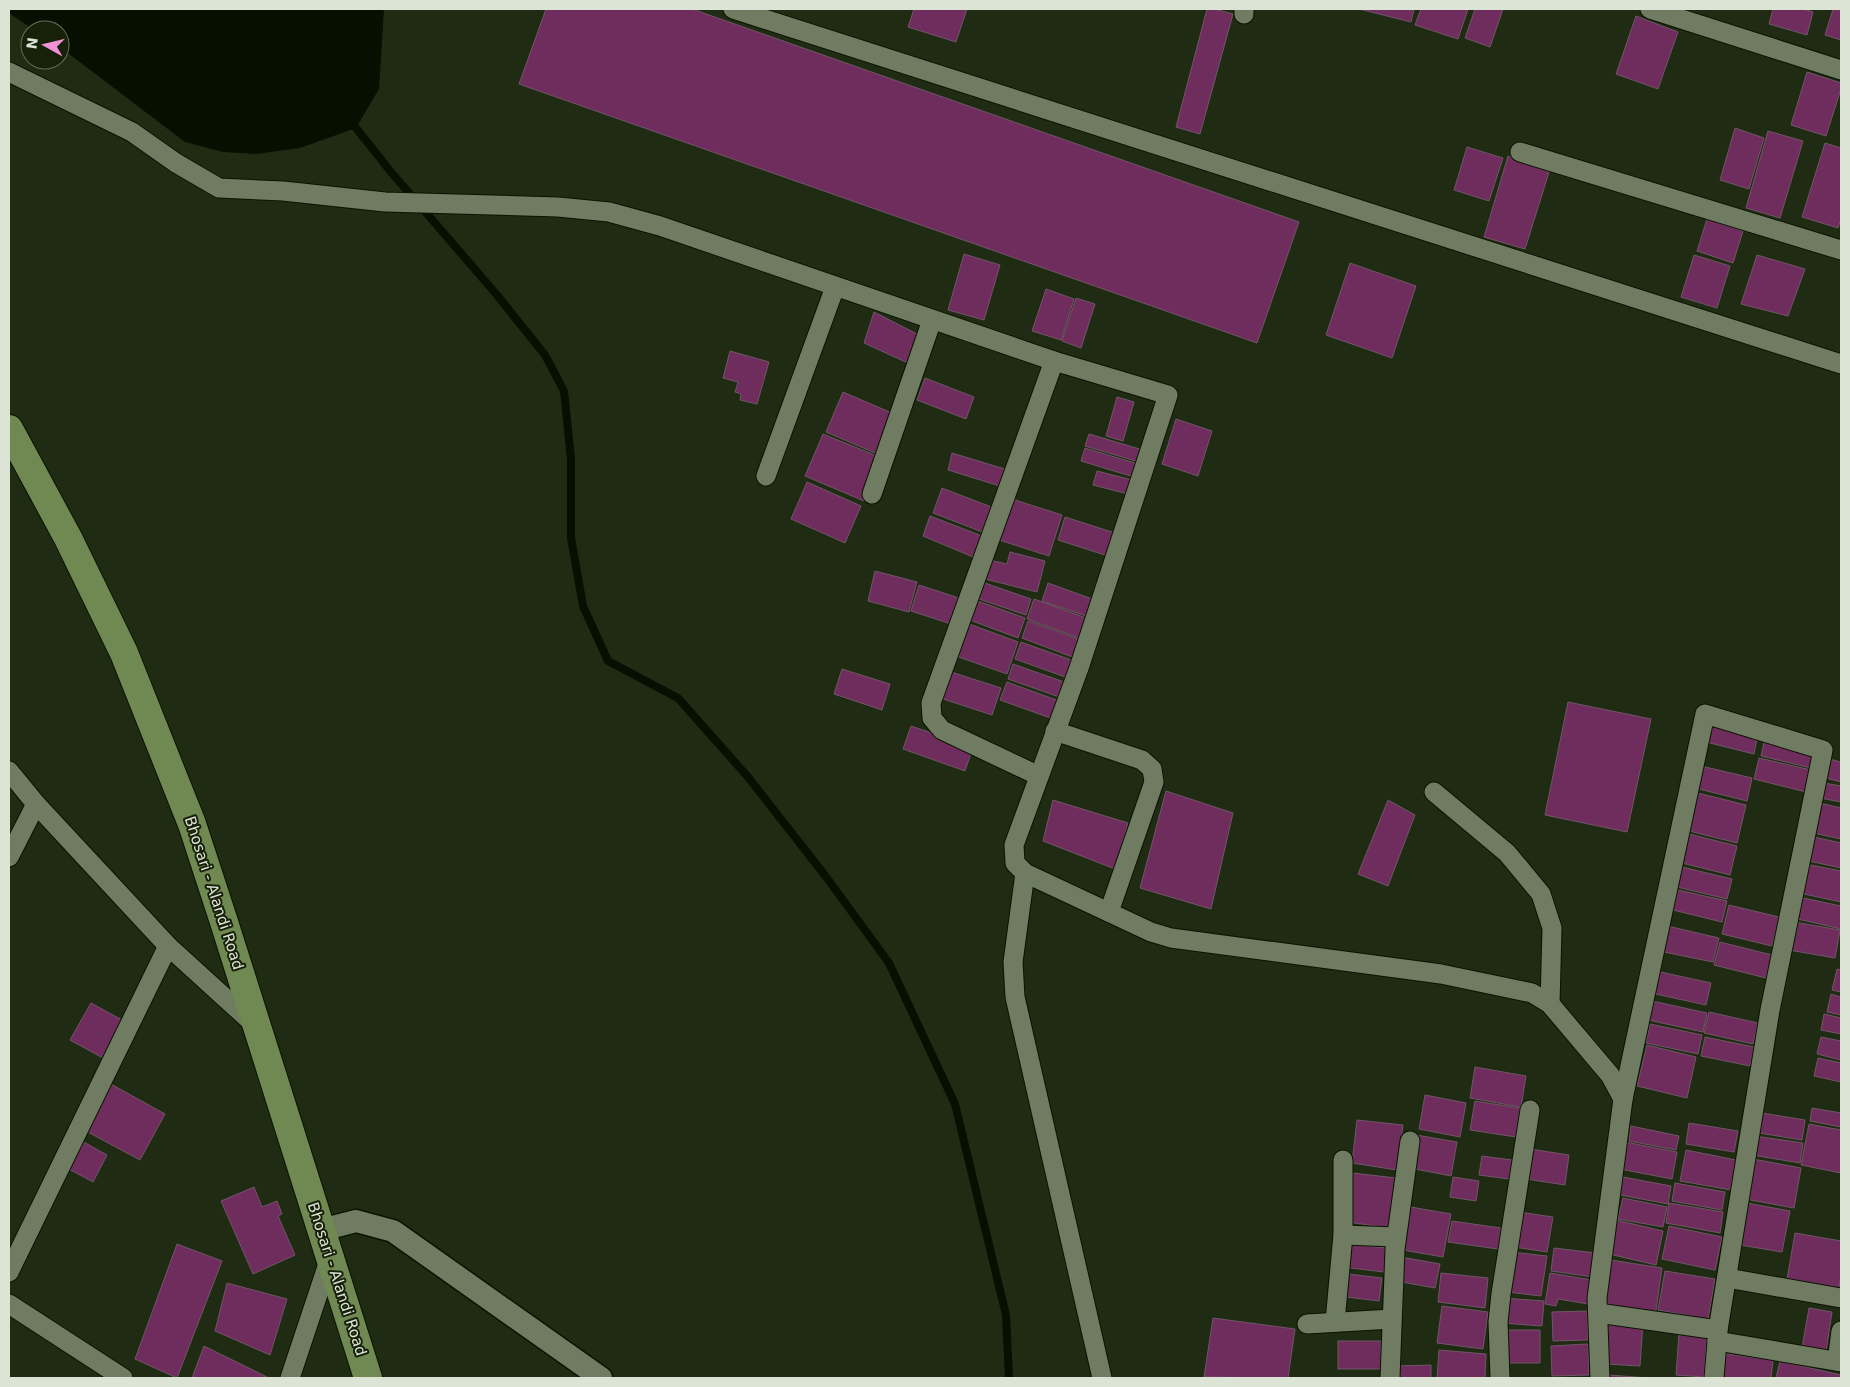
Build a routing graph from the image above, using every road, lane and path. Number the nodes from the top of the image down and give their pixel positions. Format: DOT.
graph roads {
  1 [pos="733,9"];
  2 [pos="1650,9"];
  3 [pos="1841,70"];
  4 [pos="9,72"];
  5 [pos="1520,152"];
  6 [pos="1841,250"];
  7 [pos="835,287"];
  8 [pos="932,320"];
  9 [pos="1054,361"];
  10 [pos="1841,364"];
  11 [pos="9,429"];
  12 [pos="766,476"];
  13 [pos="872,494"];
  14 [pos="1055,731"];
  15 [pos="1832,752"];
  16 [pos="9,771"];
  17 [pos="1039,776"];
  18 [pos="1434,792"];
  19 [pos="36,804"];
  20 [pos="9,857"];
  21 [pos="1024,873"];
  22 [pos="1108,912"];
  23 [pos="168,946"];
  24 [pos="1550,1004"];
  25 [pos="257,1027"];
  26 [pos="1624,1099"];
  27 [pos="1530,1110"];
  28 [pos="1410,1141"];
  29 [pos="1344,1160"];
  30 [pos="321,1230"];
  31 [pos="1343,1235"];
  32 [pos="1396,1237"];
  33 [pos="330,1258"];
  34 [pos="9,1272"];
  35 [pos="1727,1278"];
  36 [pos="1841,1298"];
  37 [pos="9,1304"];
  38 [pos="1598,1314"];
  39 [pos="1392,1319"];
  40 [pos="1335,1322"];
  41 [pos="1307,1324"];
  42 [pos="1841,1331"];
  43 [pos="1718,1335"];
  44 [pos="1839,1361"];
  45 [pos="123,1378"];
  46 [pos="290,1378"];
  47 [pos="368,1378"];
  48 [pos="601,1378"];
  49 [pos="1102,1378"];
  50 [pos="1390,1378"];
  51 [pos="1500,1378"];
  52 [pos="1600,1378"];
  53 [pos="1714,1378"];
  1 -- 10 [label="street"];
  2 -- 3 [label="street"];
  4 -- 7 [label="street"];
  5 -- 6 [label="street"];
  7 -- 8 [label="street"];
  7 -- 12 [label="street"];
  8 -- 9 [label="street"];
  8 -- 13 [label="street"];
  9 -- 14 [label="street"];
  9 -- 17 [label="street"];
  11 -- 25 [label="main road, Bhosari - Alandi Road"];
  14 -- 17 [label="street"];
  14 -- 22 [label="street"];
  15 -- 26 [label="street"];
  15 -- 35 [label="street"];
  16 -- 19 [label="street"];
  17 -- 21 [label="street"];
  18 -- 24 [label="street"];
  19 -- 20 [label="street"];
  19 -- 23 [label="street"];
  21 -- 22 [label="street"];
  21 -- 49 [label="street"];
  22 -- 24 [label="street"];
  23 -- 25 [label="street"];
  23 -- 34 [label="street"];
  24 -- 26 [label="street"];
  25 -- 30 [label="main road, Bhosari - Alandi Road"];
  26 -- 38 [label="street"];
  27 -- 51 [label="street"];
  28 -- 32 [label="street"];
  29 -- 31 [label="street"];
  30 -- 33 [label="main road, Bhosari - Alandi Road"];
  30 -- 48 [label="street"];
  31 -- 32 [label="street"];
  31 -- 40 [label="street"];
  32 -- 39 [label="street"];
  33 -- 46 [label="street"];
  33 -- 47 [label="main road, Bhosari - Alandi Road"];
  35 -- 36 [label="street"];
  35 -- 43 [label="street"];
  37 -- 45 [label="street"];
  38 -- 43 [label="street"];
  38 -- 52 [label="street"];
  39 -- 40 [label="street"];
  39 -- 50 [label="street"];
  40 -- 41 [label="street"];
  42 -- 44 [label="street"];
  43 -- 44 [label="street"];
  43 -- 53 [label="street"];
}
